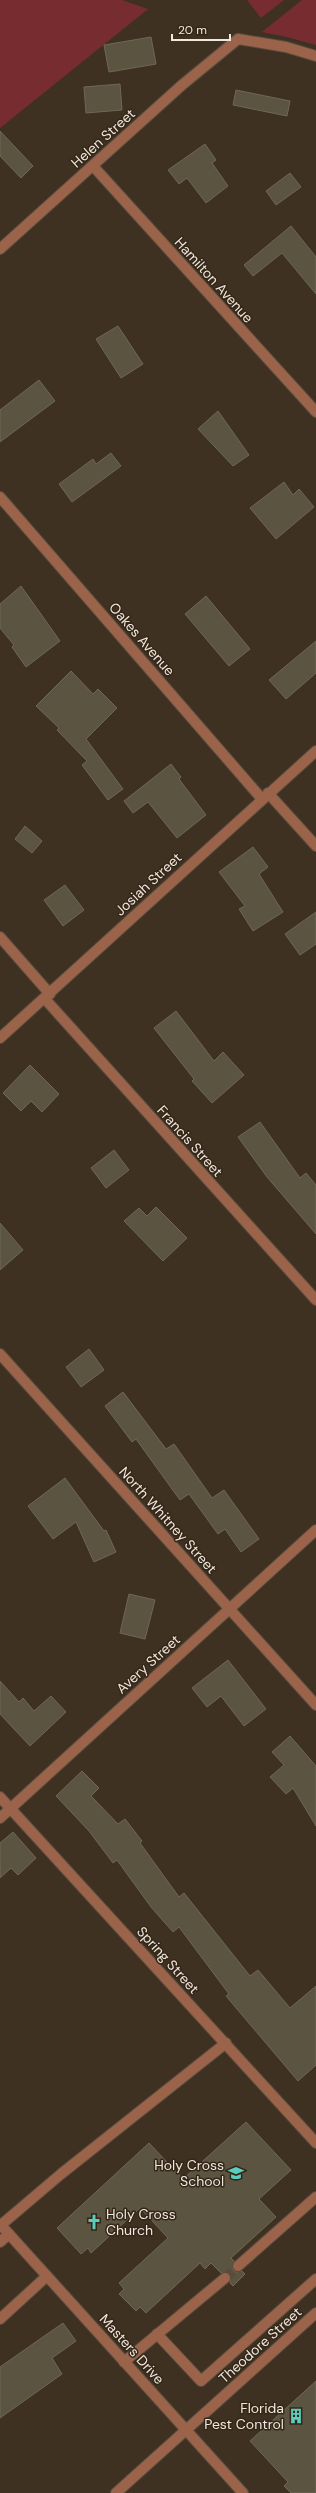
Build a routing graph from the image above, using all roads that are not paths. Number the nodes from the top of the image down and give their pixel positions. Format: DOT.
graph roads {
  1 [pos="316,56"];
  2 [pos="93,166"];
  3 [pos="0,249"];
  4 [pos="316,412"];
  5 [pos="0,497"];
  6 [pos="316,751"];
  7 [pos="265,796"];
  8 [pos="316,846"];
  9 [pos="0,937"];
  10 [pos="47,996"];
  11 [pos="0,1038"];
  12 [pos="316,1300"];
  13 [pos="0,1354"];
  14 [pos="316,1530"];
  15 [pos="230,1610"];
  16 [pos="316,1705"];
  17 [pos="0,1797"];
  18 [pos="10,1809"];
  19 [pos="0,1818"];
  20 [pos="226,2044"];
  21 [pos="316,2143"];
  22 [pos="316,2197"];
  23 [pos="0,2225"];
  24 [pos="9,2234"];
  25 [pos="0,2242"];
  26 [pos="238,2266"];
  27 [pos="47,2276"];
  28 [pos="225,2278"];
  29 [pos="316,2279"];
  30 [pos="316,2313"];
  31 [pos="0,2319"];
  32 [pos="157,2334"];
  33 [pos="124,2362"];
  34 [pos="186,2431"];
  35 [pos="116,2493"];
  36 [pos="243,2493"];
  1 -- 2 [label="street, Helen Street"];
  2 -- 3 [label="street, Helen Street"];
  2 -- 4 [label="street, Hamilton Avenue"];
  5 -- 7 [label="street, Oakes Avenue"];
  6 -- 7 [label="street, Josiah Street"];
  7 -- 8 [label="street, Oakes Avenue"];
  7 -- 10 [label="street, Josiah Street"];
  9 -- 10 [label="street, Francis Street"];
  10 -- 11 [label="street, Josiah Street"];
  10 -- 12 [label="street, Francis Street"];
  13 -- 15 [label="street, North Whitney Street"];
  14 -- 15 [label="street, Avery Street"];
  15 -- 16 [label="street, North Whitney Street"];
  15 -- 18 [label="street, Avery Street"];
  17 -- 18 [label="street, Spring Street"];
  18 -- 19 [label="street, Avery Street"];
  18 -- 20 [label="street, Spring Street"];
  20 -- 21 [label="street, Spring Street"];
  20 -- 23 [label="street"];
  22 -- 26 [label="street"];
  23 -- 24 [label="street, Masters Drive"];
  24 -- 25 [label="street"];
  24 -- 27 [label="street, Masters Drive"];
  27 -- 31 [label="street"];
  27 -- 33 [label="street, Masters Drive"];
  28 -- 32 [label="street"];
  29 -- 32 [label="street"];
  30 -- 34 [label="street, Theodore Street"];
  32 -- 33 [label="street"];
  33 -- 34 [label="street, Masters Drive"];
  34 -- 35 [label="street, Theodore Street"];
  34 -- 36 [label="street, Masters Drive"];
}
